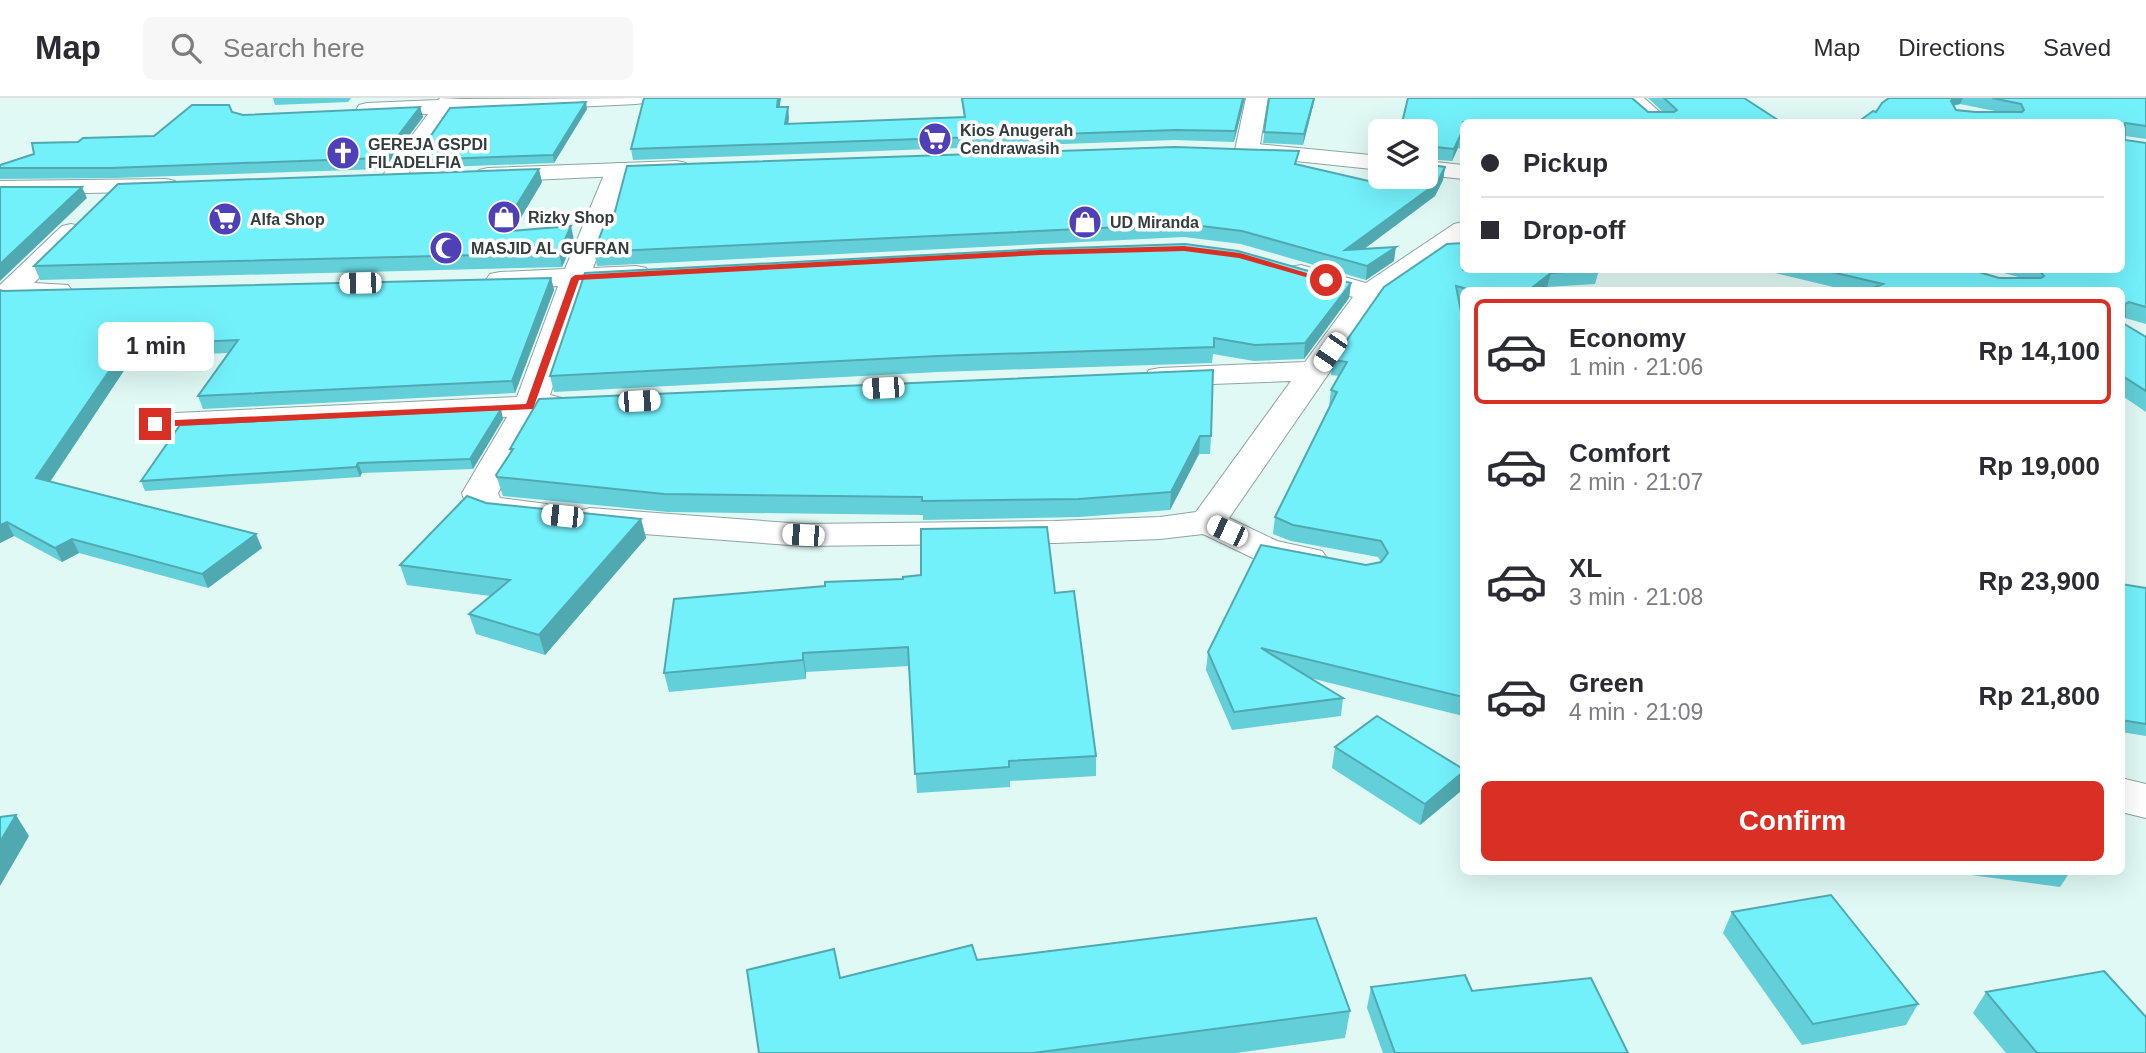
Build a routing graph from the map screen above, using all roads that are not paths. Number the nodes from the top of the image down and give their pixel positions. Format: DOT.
graph roads {
  1 [pos="636,98"];
  2 [pos="1257,98"];
  3 [pos="1631,98"];
  4 [pos="448,102"];
  5 [pos="352,111"];
  6 [pos="1656,119"];
  7 [pos="1223,150"];
  8 [pos="1247,150"];
  9 [pos="1368,162"];
  10 [pos="700,167"];
  11 [pos="1438,169"];
  12 [pos="618,170"];
  13 [pos="1460,172"];
  14 [pos="472,176"];
  15 [pos="418,178"];
  16 [pos="392,179"];
  17 [pos="364,180"];
  18 [pos="184,186"];
  19 [pos="0,188"];
  20 [pos="115,188"];
  21 [pos="1460,232"];
  22 [pos="1273,265"];
  23 [pos="656,273"];
  24 [pos="575,278"];
  25 [pos="479,280"];
  26 [pos="78,291"];
  27 [pos="1370,293"];
  28 [pos="5,296"];
  29 [pos="1317,371"];
  30 [pos="1128,378"];
  31 [pos="584,404"];
  32 [pos="530,407"];
  33 [pos="155,424"];
  34 [pos="1208,522"];
  35 [pos="1339,564"];
  36 [pos="2125,796"];
  37 [pos="2146,801"];
  1 -- 4 [label="street"];
  2 -- 8 [label="street"];
  3 -- 6 [label="street"];
  4 -- 5 [label="street"];
  4 -- 16 [label="street"];
  7 -- 8 [label="street"];
  8 -- 9 [label="street"];
  10 -- 12 [label="street"];
  11 -- 13 [label="street"];
  12 -- 14 [label="street"];
  12 -- 24 [label="street"];
  15 -- 16 [label="street"];
  16 -- 17 [label="street"];
  18 -- 20 [label="street"];
  19 -- 20 [label="street"];
  20 -- 28 [label="street"];
  21 -- 27 [label="street"];
  22 -- 27 [label="street"];
  23 -- 24 [label="street"];
  24 -- 25 [label="street"];
  24 -- 32 [label="street"];
  26 -- 28 [label="street"];
  27 -- 29 [label="street"];
  29 -- 30 [label="street"];
  29 -- 34 [label="street"];
  31 -- 32 [label="street"];
  32 -- 33 [label="street"];
  32 -- 34 [label="street"];
  34 -- 35 [label="street"];
  36 -- 37 [label="street"];
}
